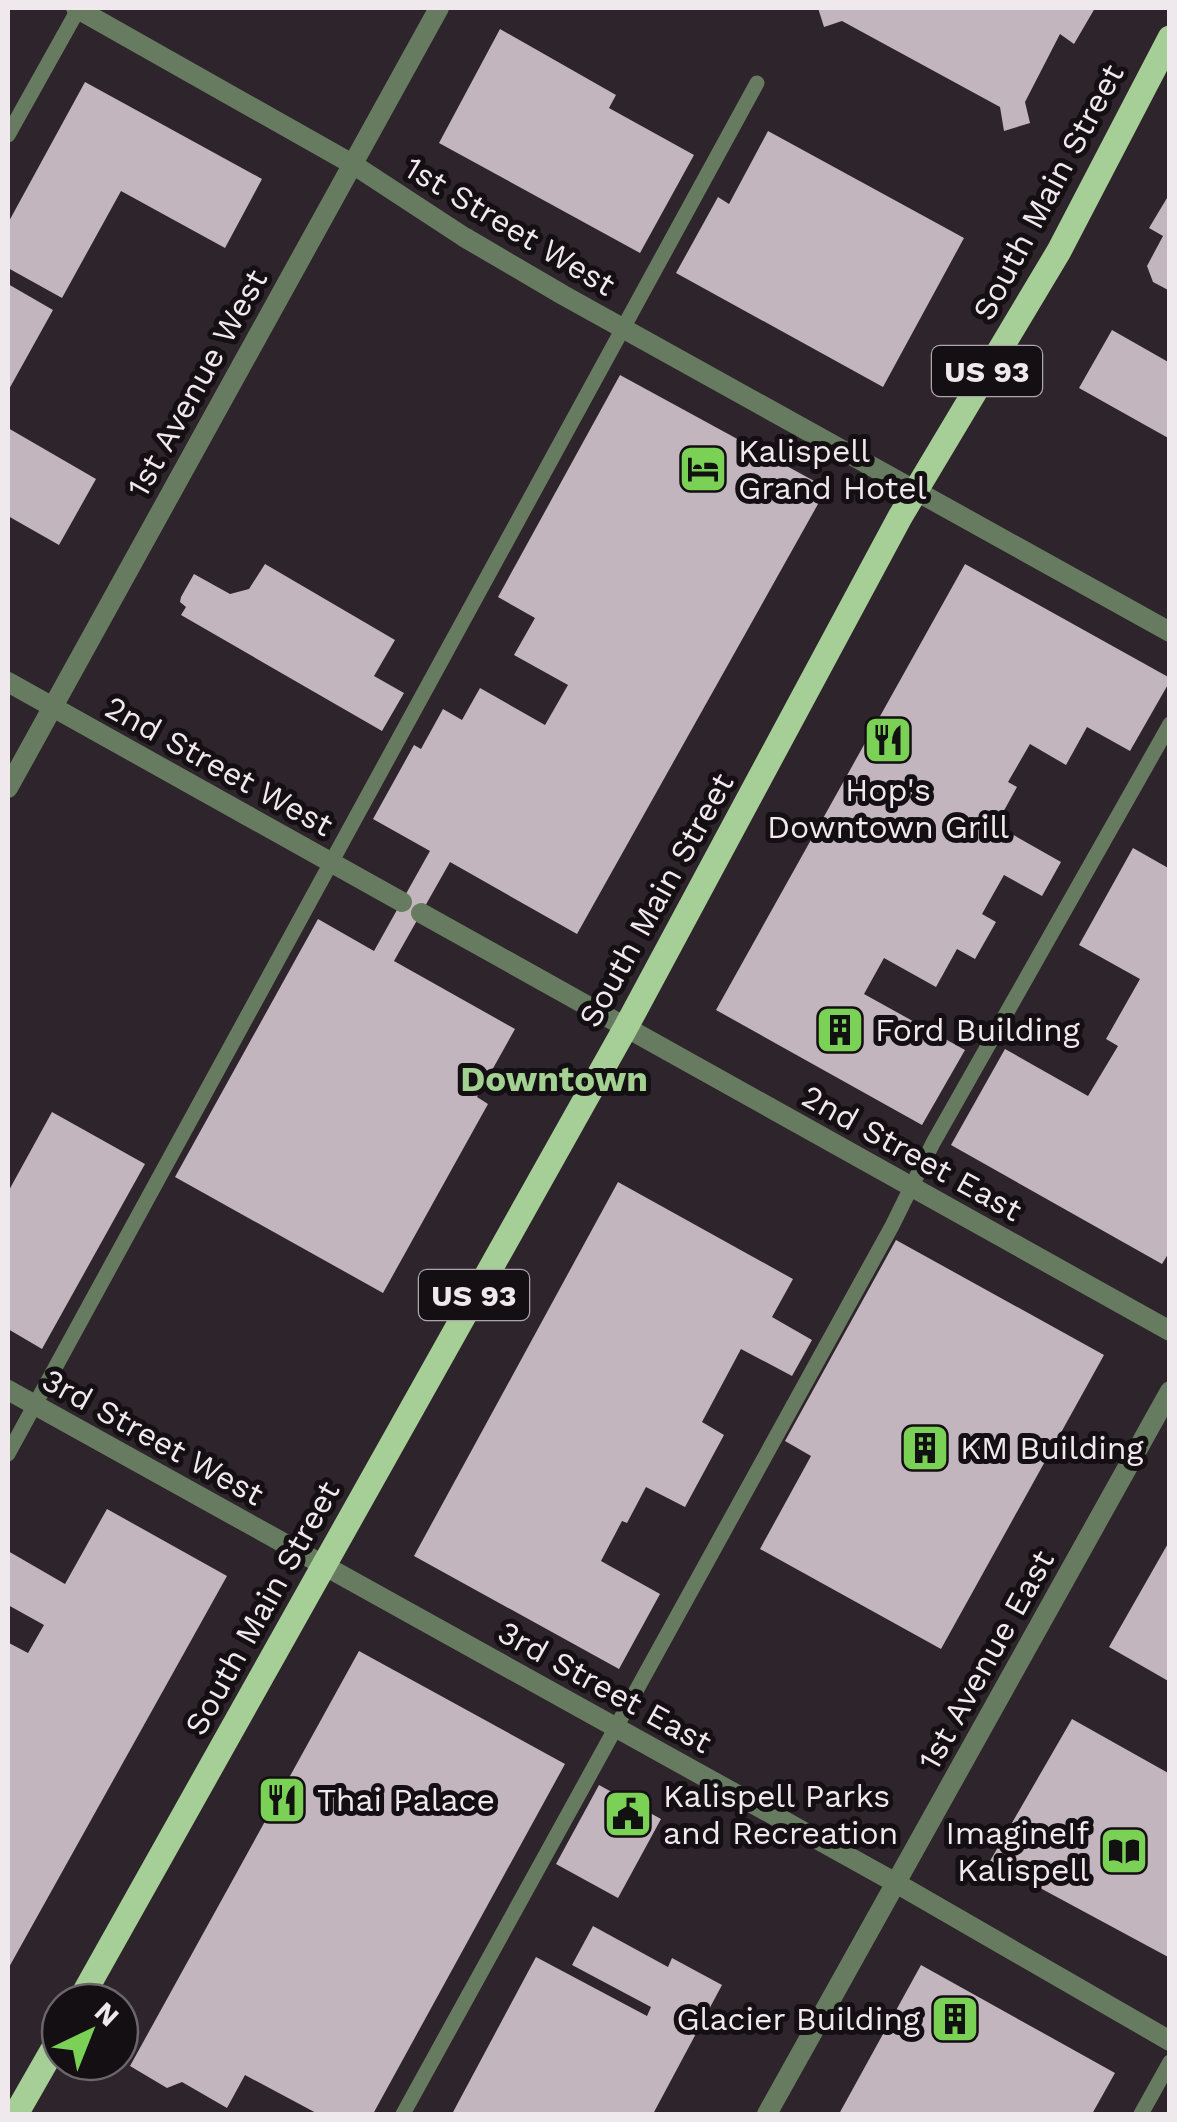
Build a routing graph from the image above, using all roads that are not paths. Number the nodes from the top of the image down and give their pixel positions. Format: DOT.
graph roads {
  1 [pos="78,8"];
  2 [pos="439,8"];
  3 [pos="1170,38"];
  4 [pos="757,83"];
  5 [pos="8,135"];
  6 [pos="354,165"];
  7 [pos="621,328"];
  8 [pos="915,492"];
  9 [pos="1170,632"];
  10 [pos="8,682"];
  11 [pos="52,707"];
  12 [pos="1170,724"];
  13 [pos="8,788"];
  14 [pos="329,862"];
  15 [pos="402,902"];
  16 [pos="421,913"];
  17 [pos="626,1027"];
  18 [pos="912,1186"];
  19 [pos="1170,1331"];
  20 [pos="8,1390"];
  21 [pos="1170,1391"];
  22 [pos="32,1404"];
  23 [pos="8,1454"];
  24 [pos="323,1565"];
  25 [pos="616,1728"];
  26 [pos="896,1884"];
  27 [pos="91,1982"];
  28 [pos="1170,2041"];
  29 [pos="1170,2062"];
  30 [pos="40,2071"];
  31 [pos="16,2112"];
  32 [pos="403,2114"];
  33 [pos="768,2114"];
  34 [pos="1141,2114"];
  1 -- 5 [label="lane"];
  1 -- 6 [label="street, 1st Street West"];
  2 -- 6 [label="street, 1st Avenue West"];
  3 -- 8 [label="main road, South Main Street / US 93"];
  4 -- 7 [label="lane"];
  6 -- 7 [label="street, 1st Street West"];
  6 -- 11 [label="street, 1st Avenue West"];
  7 -- 8 [label="street, 1st Street West"];
  7 -- 14 [label="lane"];
  8 -- 9 [label="street, 1st Street West"];
  8 -- 17 [label="main road, South Main Street / US 93"];
  10 -- 11 [label="street, 2nd Street West"];
  11 -- 13 [label="street, 1st Avenue West"];
  11 -- 14 [label="street, 2nd Street West"];
  12 -- 18 [label="lane"];
  14 -- 15 [label="street, 2nd Street West"];
  14 -- 22 [label="lane"];
  16 -- 17 [label="street"];
  17 -- 18 [label="street, 2nd Street East"];
  17 -- 24 [label="main road, South Main Street / US 93"];
  18 -- 19 [label="street, 2nd Street East"];
  18 -- 25 [label="lane"];
  20 -- 22 [label="street, 3rd Street West"];
  21 -- 26 [label="street, 1st Avenue East"];
  22 -- 23 [label="lane"];
  22 -- 24 [label="street, 3rd Street West"];
  24 -- 25 [label="street, 3rd Street East"];
  24 -- 27 [label="main road, South Main Street / US 93"];
  25 -- 26 [label="street, 3rd Street East"];
  25 -- 32 [label="lane"];
  26 -- 28 [label="street, 3rd Street East"];
  26 -- 33 [label="street, 1st Avenue East"];
  29 -- 34 [label="lane"];
  30 -- 31 [label="main road"];
}
